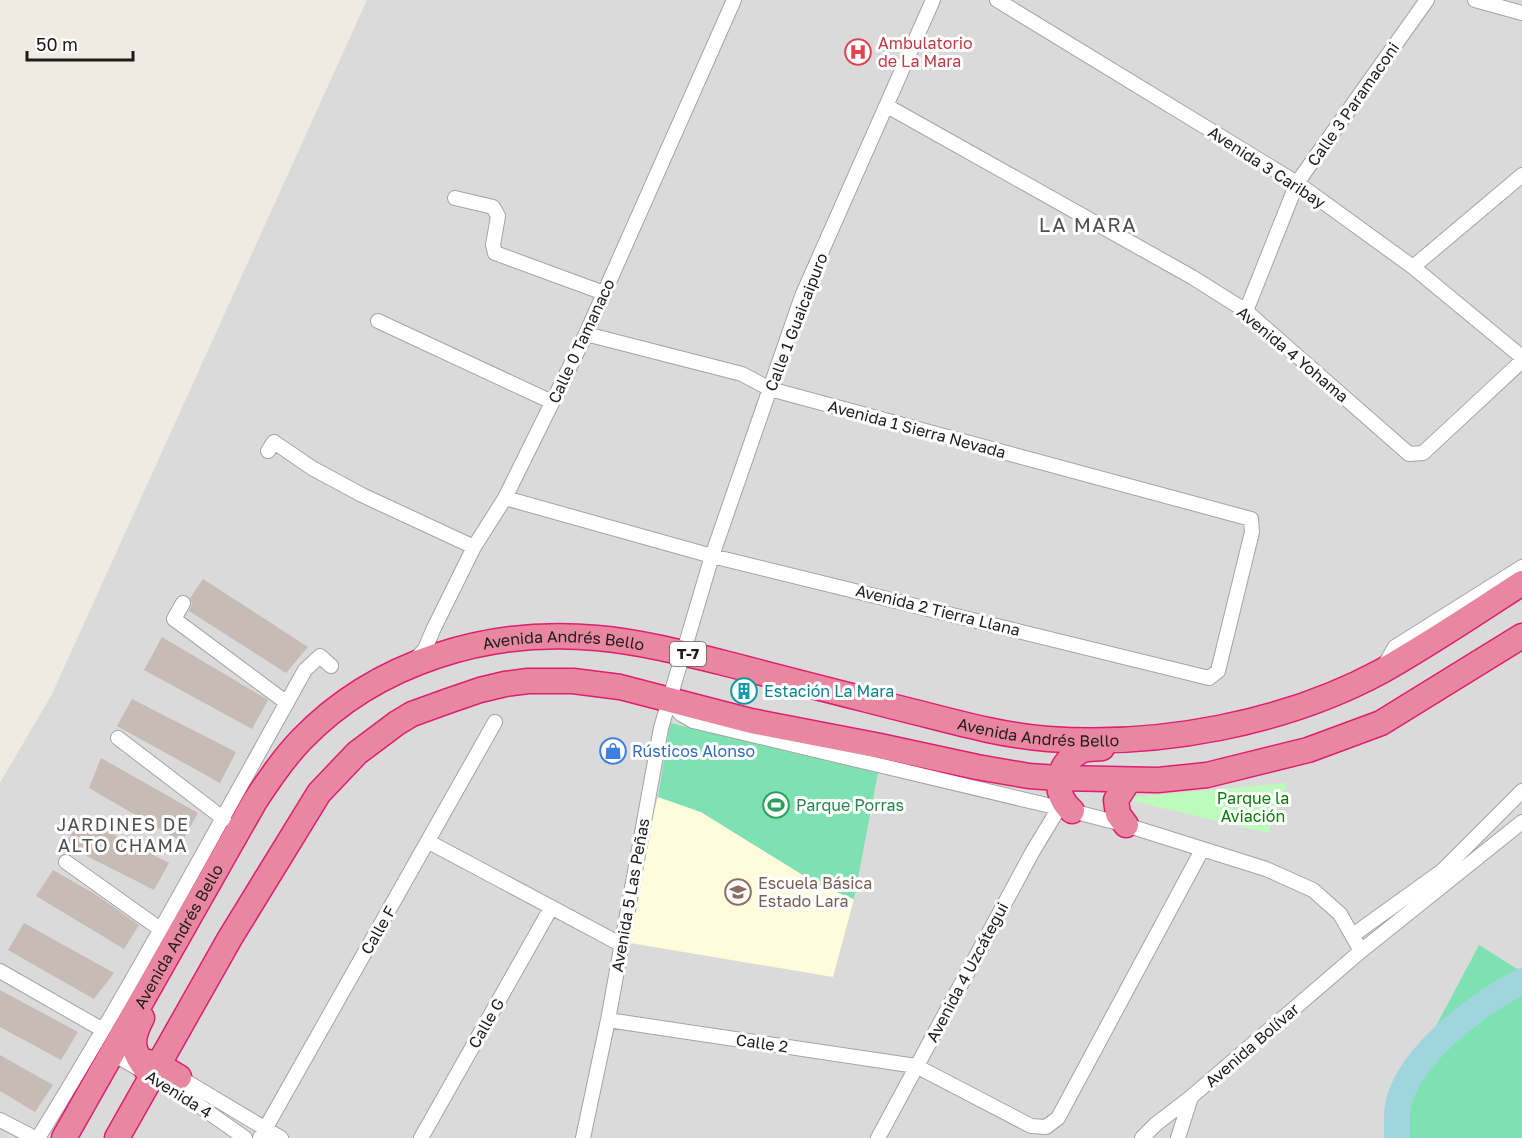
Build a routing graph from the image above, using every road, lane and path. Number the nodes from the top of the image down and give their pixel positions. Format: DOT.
graph roads {
  1 [pos="734,0"];
  2 [pos="933,0"];
  3 [pos="997,0"];
  4 [pos="1427,0"];
  5 [pos="1474,0"];
  6 [pos="1522,13"];
  7 [pos="887,106"];
  8 [pos="1522,175"];
  9 [pos="1297,183"];
  10 [pos="455,198"];
  11 [pos="1413,267"];
  12 [pos="604,293"];
  13 [pos="1246,311"];
  14 [pos="378,321"];
  15 [pos="586,334"];
  16 [pos="1522,359"];
  17 [pos="770,389"];
  18 [pos="552,402"];
  19 [pos="268,451"];
  20 [pos="505,498"];
  21 [pos="1251,519"];
  22 [pos="474,547"];
  23 [pos="712,556"];
  24 [pos="1522,567"];
  25 [pos="1522,583"];
  26 [pos="183,603"];
  27 [pos="1522,636"];
  28 [pos="684,654"];
  29 [pos="331,666"];
  30 [pos="404,669"];
  31 [pos="1382,671"];
  32 [pos="669,700"];
  33 [pos="287,703"];
  34 [pos="495,722"];
  35 [pos="1227,725"];
  36 [pos="118,738"];
  37 [pos="1049,739"];
  38 [pos="1129,780"];
  39 [pos="1522,791"];
  40 [pos="1071,792"];
  41 [pos="224,819"];
  42 [pos="1522,822"];
  43 [pos="1126,825"];
  44 [pos="429,842"];
  45 [pos="1202,850"];
  46 [pos="66,862"];
  47 [pos="551,908"];
  48 [pos="160,929"];
  49 [pos="1353,935"];
  50 [pos="622,945"];
  51 [pos="1361,951"];
  52 [pos="0,971"];
  53 [pos="608,1020"];
  54 [pos="102,1030"];
  55 [pos="142,1061"];
  56 [pos="916,1066"];
  57 [pos="1191,1097"];
  58 [pos="0,1120"];
  59 [pos="263,1133"];
  60 [pos="36,1138"];
  61 [pos="64,1138"];
  62 [pos="117,1138"];
  63 [pos="245,1138"];
  64 [pos="281,1138"];
  65 [pos="421,1138"];
  66 [pos="583,1138"];
  67 [pos="878,1138"];
  68 [pos="1142,1138"];
  69 [pos="1178,1138"];
  1 -- 12 [label="street, Calle 0 Tamanaco"];
  2 -- 7 [label="street, Calle 1 Guaicaipuro"];
  3 -- 9 [label="street, Avenida 3 Caribay"];
  4 -- 9 [label="street, Calle 3 Paramaconi"];
  5 -- 6 [label="street"];
  7 -- 13 [label="street, Avenida 4 Yohama"];
  7 -- 17 [label="street, Calle 1 Guaicaipuro"];
  8 -- 11 [label="street"];
  9 -- 11 [label="street, Avenida 3 Caribay"];
  9 -- 13 [label="street, Calle 3 Paramaconi"];
  10 -- 12 [label="street"];
  11 -- 16 [label="street, Avenida 3 Caribay"];
  12 -- 15 [label="street, Calle 0 Tamanaco"];
  13 -- 16 [label="street, Avenida 4 Yohama"];
  14 -- 18 [label="street"];
  15 -- 17 [label="street, Avenida 1 Sierra Nevada"];
  15 -- 18 [label="street, Calle 0 Tamanaco"];
  17 -- 21 [label="street, Avenida 1 Sierra Nevada"];
  17 -- 23 [label="street, Calle 1 Guaicaipuro"];
  18 -- 20 [label="street, Calle 0 Tamanaco"];
  19 -- 22 [label="street"];
  20 -- 22 [label="street, Calle 0 Tamanaco"];
  20 -- 23 [label="street, Avenida 2 Tierra Llana"];
  21 -- 23 [label="street, Avenida 2 Tierra Llana"];
  22 -- 30 [label="street, Calle 0 Tamanaco"];
  23 -- 28 [label="street, Calle 1 Guaicaipuro"];
  24 -- 31 [label="street"];
  25 -- 31 [label="highway, Avenida Andrés Bello / T-7"];
  26 -- 33 [label="street"];
  27 -- 38 [label="highway, Avenida Andrés Bello / T-7"];
  28 -- 30 [label="highway, Avenida Andrés Bello / T-7"];
  28 -- 32 [label="street, Avenida 5 Las Peñas"];
  28 -- 37 [label="highway, Avenida Andrés Bello / T-7"];
  29 -- 33 [label="street"];
  30 -- 55 [label="highway, Avenida Andrés Bello / T-7"];
  31 -- 35 [label="highway, Avenida Andrés Bello / T-7"];
  32 -- 40 [label="highway, Avenida Andrés Bello / T-7"];
  32 -- 50 [label="street, Avenida 5 Las Peñas"];
  32 -- 55 [label="highway, Avenida Andrés Bello / T-7"];
  33 -- 41 [label="street"];
  34 -- 44 [label="street, Calle F"];
  35 -- 37 [label="highway, Avenida Andrés Bello / T-7"];
  35 -- 40 [label="highway"];
  36 -- 41 [label="street"];
  37 -- 40 [label="highway"];
  38 -- 40 [label="highway, Avenida Andrés Bello / T-7"];
  38 -- 43 [label="highway"];
  39 -- 49 [label="street"];
  40 -- 43 [label="street"];
  40 -- 56 [label="street, Avenida 4 Uzcátegui"];
  41 -- 48 [label="street"];
  42 -- 51 [label="street, Avenida Bolívar"];
  43 -- 45 [label="street"];
  44 -- 47 [label="street"];
  44 -- 59 [label="street, Calle F"];
  45 -- 49 [label="street"];
  45 -- 56 [label="street, Calle 2"];
  46 -- 48 [label="street"];
  47 -- 50 [label="street"];
  47 -- 65 [label="street, Calle G"];
  48 -- 54 [label="street"];
  49 -- 51 [label="street"];
  50 -- 53 [label="street, Avenida 5 Las Peñas"];
  51 -- 57 [label="street, Avenida Bolívar"];
  52 -- 54 [label="street"];
  53 -- 56 [label="street, Calle 2"];
  53 -- 66 [label="street, Avenida 5 Las Peñas"];
  54 -- 55 [label="street"];
  55 -- 59 [label="street"];
  55 -- 60 [label="street"];
  55 -- 61 [label="highway, Avenida Andrés Bello / T-7"];
  55 -- 62 [label="highway, Avenida Andrés Bello / T-7"];
  55 -- 63 [label="street, Avenida 4"];
  56 -- 67 [label="street, Avenida 4 Uzcátegui"];
  57 -- 68 [label="street, Avenida Bolívar"];
  57 -- 69 [label="street"];
  58 -- 60 [label="street"];
  59 -- 64 [label="street"];
}
